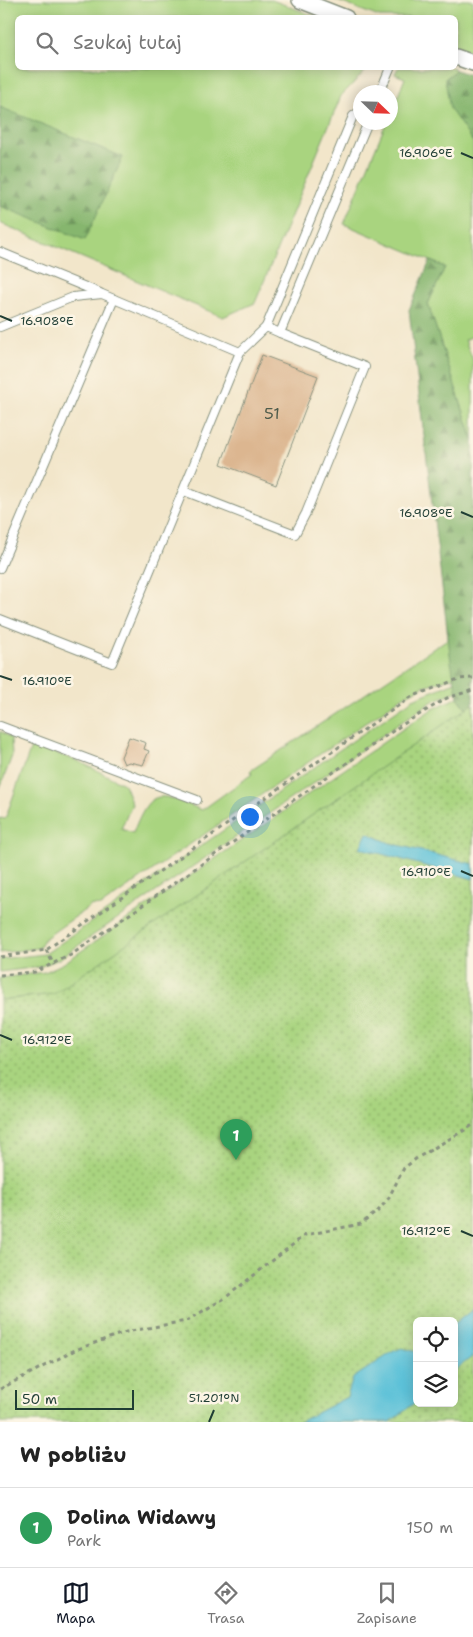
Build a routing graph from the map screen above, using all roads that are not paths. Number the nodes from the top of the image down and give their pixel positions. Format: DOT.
graph roads {
  1 [pos="300,0"];
  2 [pos="338,15"];
  3 [pos="458,58"];
  4 [pos="473,63"];
  5 [pos="389,70"];
  6 [pos="383,85"];
  7 [pos="353,116"];
  8 [pos="365,130"];
  9 [pos="0,252"];
  10 [pos="102,294"];
  11 [pos="114,299"];
  12 [pos="0,327"];
  13 [pos="266,327"];
  14 [pos="280,333"];
  15 [pos="240,352"];
  16 [pos="184,491"];
  17 [pos="0,568"];
  18 [pos="0,619"];
  19 [pos="0,726"];
  20 [pos="197,800"];
  1 -- 2 [label="street"];
  3 -- 4 [label="street"];
  5 -- 6 [label="lane"];
  7 -- 13 [label="lane"];
  8 -- 14 [label="lane"];
  9 -- 10 [label="lane"];
  10 -- 11 [label="lane"];
  10 -- 12 [label="lane"];
  11 -- 15 [label="lane"];
  11 -- 17 [label="lane"];
  13 -- 14 [label="lane"];
  13 -- 15 [label="lane"];
  14 -- 16 [label="lane"];
  15 -- 16 [label="lane"];
  16 -- 18 [label="lane"];
  19 -- 20 [label="lane"];
}
